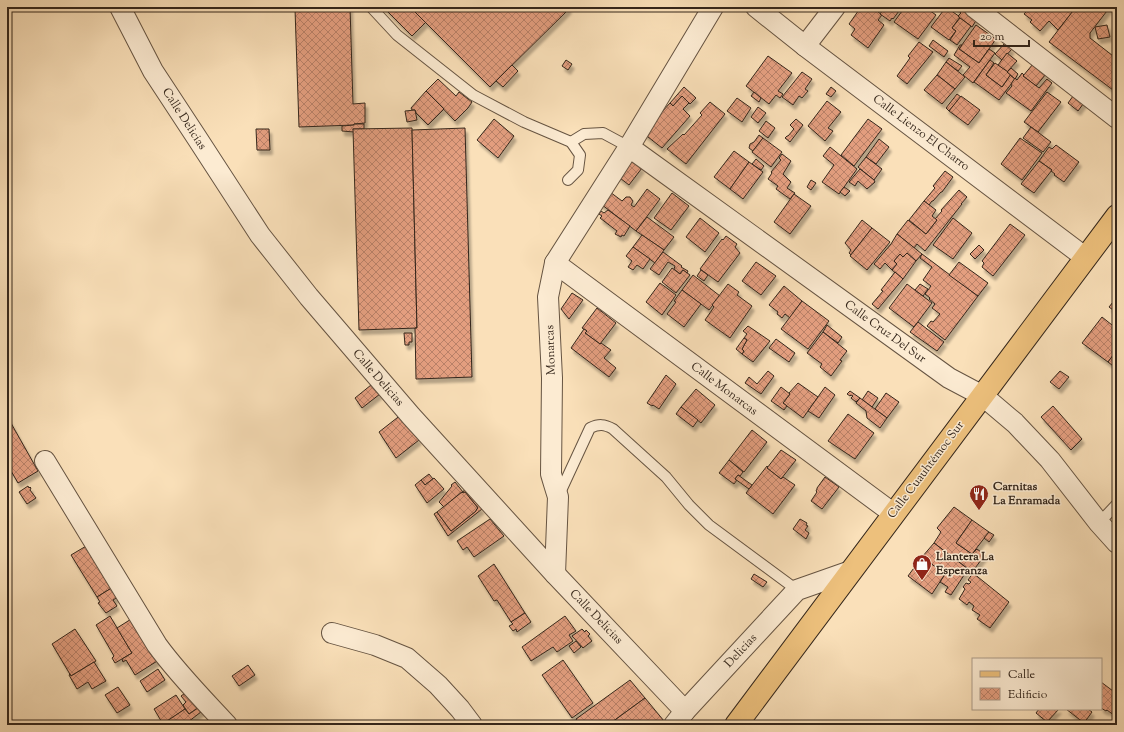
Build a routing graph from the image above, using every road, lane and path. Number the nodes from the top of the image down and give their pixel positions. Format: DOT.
graph roads {
  1 [pos="120,7"];
  2 [pos="371,7"];
  3 [pos="713,7"];
  4 [pos="756,7"];
  5 [pos="834,7"];
  6 [pos="974,7"];
  7 [pos="805,46"];
  8 [pos="1117,118"];
  9 [pos="572,142"];
  10 [pos="629,148"];
  11 [pos="568,180"];
  12 [pos="1117,216"];
  13 [pos="1086,258"];
  14 [pos="555,263"];
  15 [pos="983,396"];
  16 [pos="45,461"];
  17 [pos="558,496"];
  18 [pos="1117,504"];
  19 [pos="894,514"];
  20 [pos="1099,523"];
  21 [pos="1117,543"];
  22 [pos="851,571"];
  23 [pos="555,574"];
  24 [pos="797,590"];
  25 [pos="332,633"];
  26 [pos="679,718"];
  27 [pos="227,725"];
  28 [pos="472,725"];
  29 [pos="736,725"];
  1 -- 23 [label="street, Calle Delicias"];
  2 -- 9 [label="lane"];
  3 -- 10 [label="street, Monarcas"];
  4 -- 7 [label="street, Calle Lienzo El Charro"];
  5 -- 7 [label="street"];
  6 -- 8 [label="street"];
  7 -- 13 [label="street, Calle Lienzo El Charro"];
  9 -- 10 [label="lane"];
  9 -- 11 [label="lane"];
  10 -- 14 [label="street, Monarcas"];
  10 -- 15 [label="street, Calle Cruz Del Sur"];
  12 -- 13 [label="main road, Calle Cuauhtémoc Sur"];
  13 -- 15 [label="main road, Calle Cuauhtémoc Sur"];
  14 -- 17 [label="street, Monarcas"];
  14 -- 19 [label="street, Calle Monarcas"];
  15 -- 19 [label="main road, Calle Cuauhtémoc Sur"];
  15 -- 20 [label="street, Calle Cruz Del Sur"];
  16 -- 27 [label="street"];
  17 -- 23 [label="street, Monarcas"];
  17 -- 24 [label="lane"];
  18 -- 20 [label="lane"];
  19 -- 22 [label="main road, Calle Cuauhtémoc Sur"];
  20 -- 21 [label="street, Calle Cruz Del Sur"];
  22 -- 24 [label="street"];
  22 -- 29 [label="main road, Calle Cuauhtémoc Sur"];
  23 -- 26 [label="street, Calle Delicias"];
  24 -- 26 [label="street, Delicias"];
  25 -- 28 [label="street"];
}
